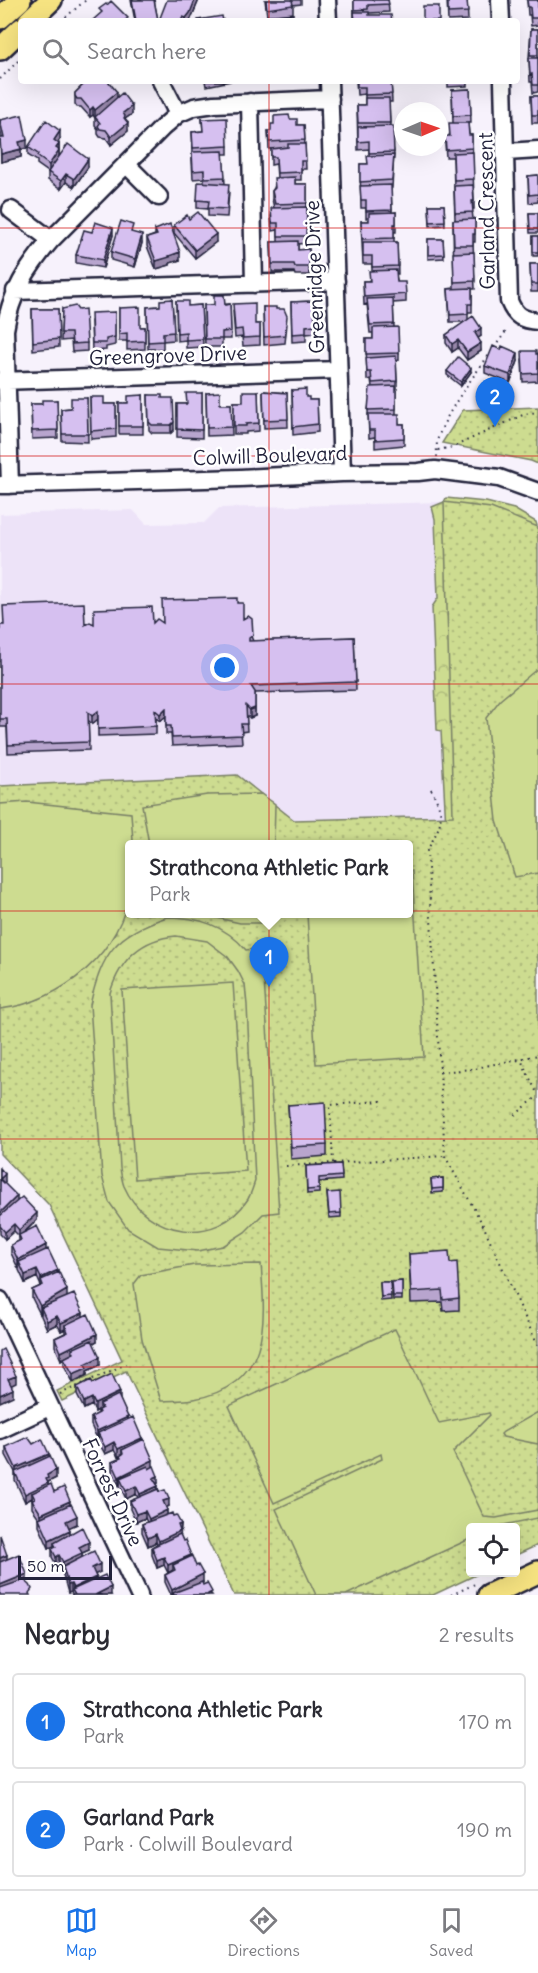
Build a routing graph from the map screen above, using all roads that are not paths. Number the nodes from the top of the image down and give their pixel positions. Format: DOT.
graph roads {
  1 [pos="20,0"];
  2 [pos="51,0"];
  3 [pos="327,0"];
  4 [pos="500,0"];
  5 [pos="0,18"];
  6 [pos="32,18"];
  7 [pos="328,18"];
  8 [pos="501,18"];
  9 [pos="18,31"];
  10 [pos="0,49"];
  11 [pos="163,84"];
  12 [pos="329,84"];
  13 [pos="503,84"];
  14 [pos="330,99"];
  15 [pos="250,102"];
  16 [pos="178,114"];
  17 [pos="538,150"];
  18 [pos="506,152"];
  19 [pos="126,165"];
  20 [pos="159,197"];
  21 [pos="11,210"];
  22 [pos="51,240"];
  23 [pos="336,281"];
  24 [pos="254,284"];
  25 [pos="15,291"];
  26 [pos="538,321"];
  27 [pos="338,370"];
  28 [pos="4,381"];
  29 [pos="342,472"];
  30 [pos="5,485"];
  31 [pos="538,492"];
  32 [pos="0,1300"];
  33 [pos="53,1401"];
  34 [pos="0,1430"];
  35 [pos="538,1572"];
  36 [pos="484,1588"];
  37 [pos="139,1595"];
  1 -- 5 [label="main road"];
  2 -- 6 [label="main road"];
  3 -- 7 [label="street"];
  4 -- 8 [label="street"];
  9 -- 10 [label="main road"];
  11 -- 16 [label="street"];
  12 -- 14 [label="street, Greenridge Drive"];
  13 -- 18 [label="street, Garland Crescent"];
  14 -- 15 [label="street"];
  14 -- 23 [label="street, Greenridge Drive"];
  15 -- 16 [label="street"];
  15 -- 24 [label="street"];
  16 -- 19 [label="street"];
  17 -- 18 [label="street"];
  18 -- 26 [label="street, Garland Crescent"];
  19 -- 20 [label="street"];
  19 -- 22 [label="street"];
  21 -- 22 [label="street"];
  22 -- 25 [label="street"];
  23 -- 24 [label="street"];
  23 -- 27 [label="street, Greenridge Drive"];
  24 -- 25 [label="street"];
  25 -- 28 [label="street"];
  27 -- 28 [label="street, Greengrove Drive"];
  27 -- 29 [label="street, Greenridge Drive"];
  28 -- 30 [label="street"];
  29 -- 30 [label="street, Colwill Boulevard"];
  29 -- 31 [label="street, Colwill Boulevard"];
  32 -- 33 [label="street, Forrest Drive"];
  33 -- 34 [label="street"];
  33 -- 37 [label="street, Forrest Drive"];
  35 -- 36 [label="main road"];
}
